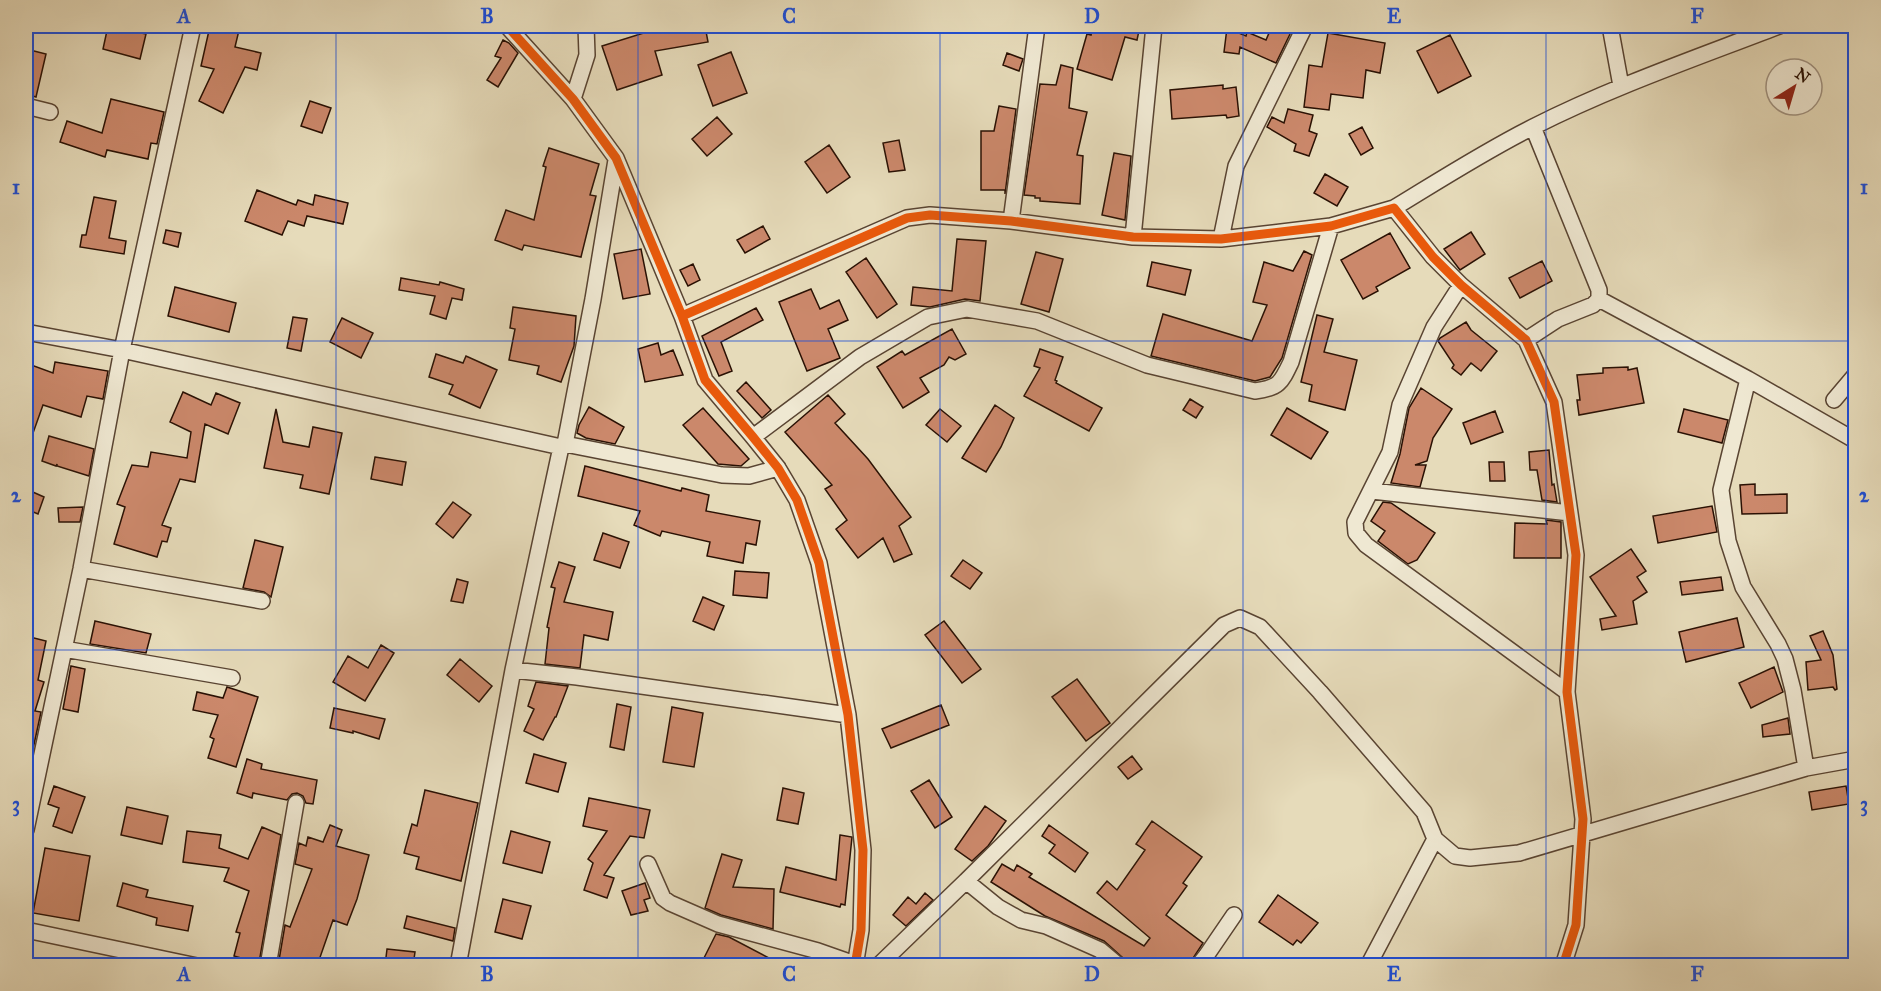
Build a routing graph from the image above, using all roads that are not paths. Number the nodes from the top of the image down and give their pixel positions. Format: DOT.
graph roads {
  1 [pos="193,26"];
  2 [pos="507,26"];
  3 [pos="586,26"];
  4 [pos="1037,26"];
  5 [pos="1154,26"];
  6 [pos="1305,26"];
  7 [pos="1610,26"];
  8 [pos="1779,26"];
  9 [pos="1622,86"];
  10 [pos="573,99"];
  11 [pos="26,106"];
  12 [pos="50,112"];
  13 [pos="1533,127"];
  14 [pos="616,158"];
  15 [pos="1394,208"];
  16 [pos="1011,221"];
  17 [pos="1331,226"];
  18 [pos="1133,237"];
  19 [pos="1221,239"];
  20 [pos="1461,285"];
  21 [pos="1599,299"];
  22 [pos="682,316"];
  23 [pos="26,332"];
  24 [pos="1526,340"];
  25 [pos="122,350"];
  26 [pos="1856,374"];
  27 [pos="1748,379"];
  28 [pos="1834,400"];
  29 [pos="753,436"];
  30 [pos="1856,441"];
  31 [pos="563,446"];
  32 [pos="778,468"];
  33 [pos="1372,491"];
  34 [pos="1570,513"];
  35 [pos="81,569"];
  36 [pos="262,601"];
  37 [pos="64,649"];
  38 [pos="513,670"];
  39 [pos="232,678"];
  40 [pos="1567,692"];
  41 [pos="848,715"];
  42 [pos="1856,759"];
  43 [pos="1806,768"];
  44 [pos="296,803"];
  45 [pos="26,830"];
  46 [pos="1581,836"];
  47 [pos="1435,839"];
  48 [pos="648,864"];
  49 [pos="966,881"];
  50 [pos="1234,915"];
  51 [pos="26,930"];
  52 [pos="855,965"];
  53 [pos="197,966"];
  54 [pos="268,966"];
  55 [pos="458,966"];
  56 [pos="878,966"];
  57 [pos="1119,966"];
  58 [pos="1198,966"];
  59 [pos="1368,966"];
  60 [pos="1563,966"];
  1 -- 25 [label="street"];
  2 -- 10 [label="street"];
  3 -- 10 [label="street"];
  4 -- 16 [label="street"];
  5 -- 18 [label="street"];
  6 -- 19 [label="street"];
  7 -- 9 [label="street"];
  8 -- 9 [label="street"];
  9 -- 13 [label="street"];
  10 -- 14 [label="street"];
  11 -- 12 [label="street"];
  13 -- 15 [label="street"];
  13 -- 21 [label="street"];
  14 -- 22 [label="street"];
  14 -- 31 [label="street"];
  15 -- 17 [label="street"];
  15 -- 20 [label="street"];
  16 -- 18 [label="street"];
  16 -- 22 [label="street"];
  17 -- 19 [label="street"];
  17 -- 29 [label="street"];
  18 -- 19 [label="street"];
  20 -- 24 [label="street"];
  20 -- 33 [label="street"];
  21 -- 24 [label="street"];
  21 -- 27 [label="street"];
  22 -- 29 [label="street"];
  23 -- 25 [label="street"];
  24 -- 34 [label="street"];
  25 -- 31 [label="street"];
  25 -- 35 [label="street"];
  26 -- 28 [label="street"];
  27 -- 30 [label="street"];
  27 -- 43 [label="street"];
  29 -- 32 [label="street"];
  31 -- 32 [label="street"];
  31 -- 38 [label="street"];
  32 -- 41 [label="street"];
  33 -- 34 [label="street"];
  33 -- 40 [label="street"];
  34 -- 40 [label="street"];
  35 -- 36 [label="street"];
  35 -- 37 [label="street"];
  37 -- 39 [label="street"];
  37 -- 45 [label="street"];
  38 -- 41 [label="street"];
  38 -- 55 [label="street"];
  40 -- 46 [label="street"];
  41 -- 52 [label="street"];
  42 -- 43 [label="street"];
  43 -- 46 [label="street"];
  44 -- 54 [label="street"];
  46 -- 47 [label="street"];
  46 -- 60 [label="street"];
  47 -- 49 [label="street"];
  47 -- 59 [label="street"];
  48 -- 52 [label="street"];
  49 -- 56 [label="street"];
  49 -- 57 [label="street"];
  50 -- 58 [label="street"];
  51 -- 53 [label="street"];
}
